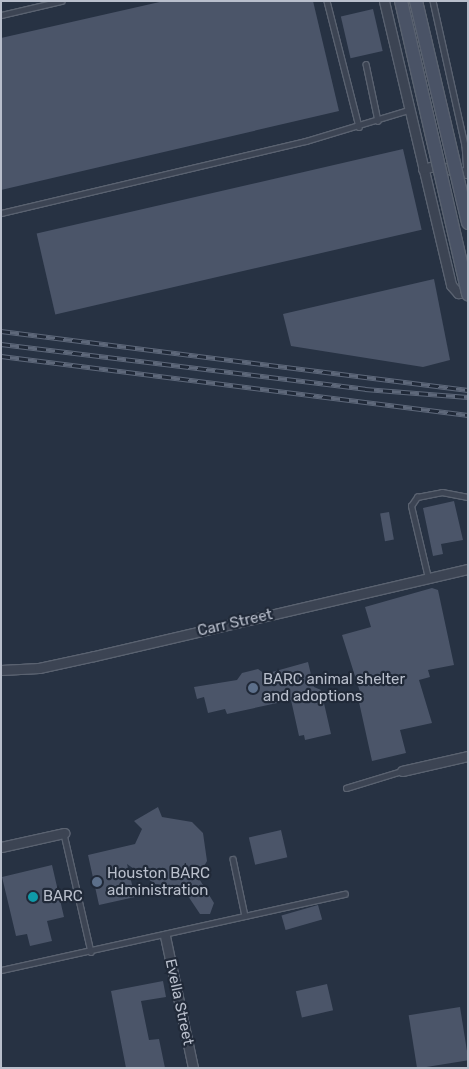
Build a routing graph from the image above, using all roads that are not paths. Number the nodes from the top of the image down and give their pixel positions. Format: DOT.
graph roads {
  1 [pos="61,1"];
  2 [pos="327,1"];
  3 [pos="384,1"];
  4 [pos="401,1"];
  5 [pos="416,1"];
  6 [pos="433,1"];
  7 [pos="1,15"];
  8 [pos="366,64"];
  9 [pos="410,109"];
  10 [pos="378,121"];
  11 [pos="359,127"];
  12 [pos="468,139"];
  13 [pos="465,145"];
  14 [pos="424,168"];
  15 [pos="468,173"];
  16 [pos="1,213"];
  17 [pos="468,223"];
  18 [pos="468,294"];
  19 [pos="468,497"];
  20 [pos="468,569"];
  21 [pos="428,578"];
  22 [pos="1,670"];
  23 [pos="468,756"];
  24 [pos="402,771"];
  25 [pos="346,788"];
  26 [pos="64,833"];
  27 [pos="1,847"];
  28 [pos="233,859"];
  29 [pos="345,894"];
  30 [pos="245,916"];
  31 [pos="165,936"];
  32 [pos="91,952"];
  33 [pos="1,970"];
  34 [pos="193,1068"];
  1 -- 7 [label="lane"];
  2 -- 11 [label="lane"];
  3 -- 9 [label="street"];
  4 -- 18 [label="main road, bridge"];
  5 -- 17 [label="main road, bridge"];
  6 -- 13 [label="lane"];
  8 -- 10 [label="lane"];
  9 -- 10 [label="lane"];
  9 -- 14 [label="street"];
  10 -- 11 [label="lane"];
  11 -- 16 [label="lane"];
  12 -- 13 [label="lane"];
  13 -- 15 [label="lane"];
  14 -- 15 [label="street"];
  14 -- 18 [label="street"];
  19 -- 21 [label="lane"];
  20 -- 21 [label="street, Carr Street"];
  21 -- 22 [label="street, Carr Street"];
  23 -- 24 [label="street"];
  24 -- 25 [label="lane"];
  26 -- 27 [label="street"];
  26 -- 32 [label="lane"];
  28 -- 30 [label="lane"];
  29 -- 30 [label="lane"];
  30 -- 31 [label="lane"];
  31 -- 32 [label="lane"];
  31 -- 34 [label="street, Evella Street"];
  32 -- 33 [label="lane"];
}
